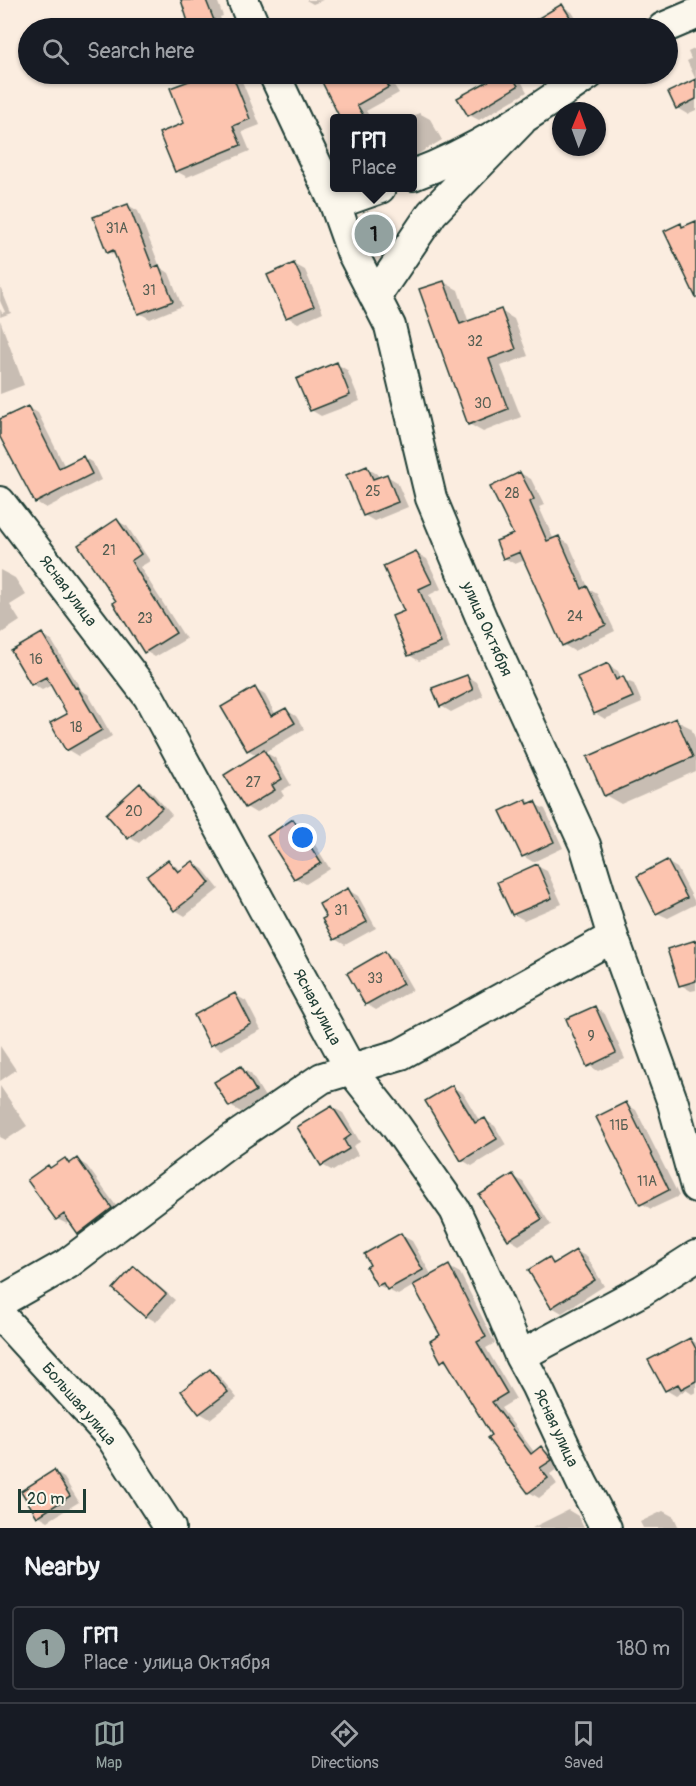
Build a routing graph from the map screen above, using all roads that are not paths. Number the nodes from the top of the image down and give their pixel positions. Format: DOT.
graph roads {
  1 [pos="243,0"];
  2 [pos="696,14"];
  3 [pos="251,18"];
  4 [pos="678,22"];
  5 [pos="279,84"];
  6 [pos="575,84"];
  7 [pos="521,121"];
  8 [pos="417,174"];
  9 [pos="369,192"];
  10 [pos="335,204"];
  11 [pos="375,297"];
  12 [pos="0,502"];
  13 [pos="613,937"];
  14 [pos="350,1068"];
  15 [pos="696,1187"];
  16 [pos="696,1256"];
  17 [pos="0,1302"];
  18 [pos="0,1315"];
  19 [pos="520,1356"];
  20 [pos="170,1528"];
  21 [pos="606,1528"];
  1 -- 3 [label="street"];
  2 -- 4 [label="street"];
  5 -- 10 [label="street, улица Октября"];
  6 -- 7 [label="street"];
  7 -- 8 [label="street"];
  7 -- 11 [label="street"];
  9 -- 10 [label="street"];
  10 -- 11 [label="street, улица Октября"];
  11 -- 13 [label="street, улица Октября"];
  12 -- 14 [label="street, Ясная улица"];
  13 -- 14 [label="street"];
  13 -- 15 [label="street, улица Октября"];
  14 -- 17 [label="street"];
  14 -- 19 [label="street, Ясная улица"];
  16 -- 19 [label="street"];
  18 -- 20 [label="street, Большая улица"];
  19 -- 21 [label="street, Ясная улица"];
}
